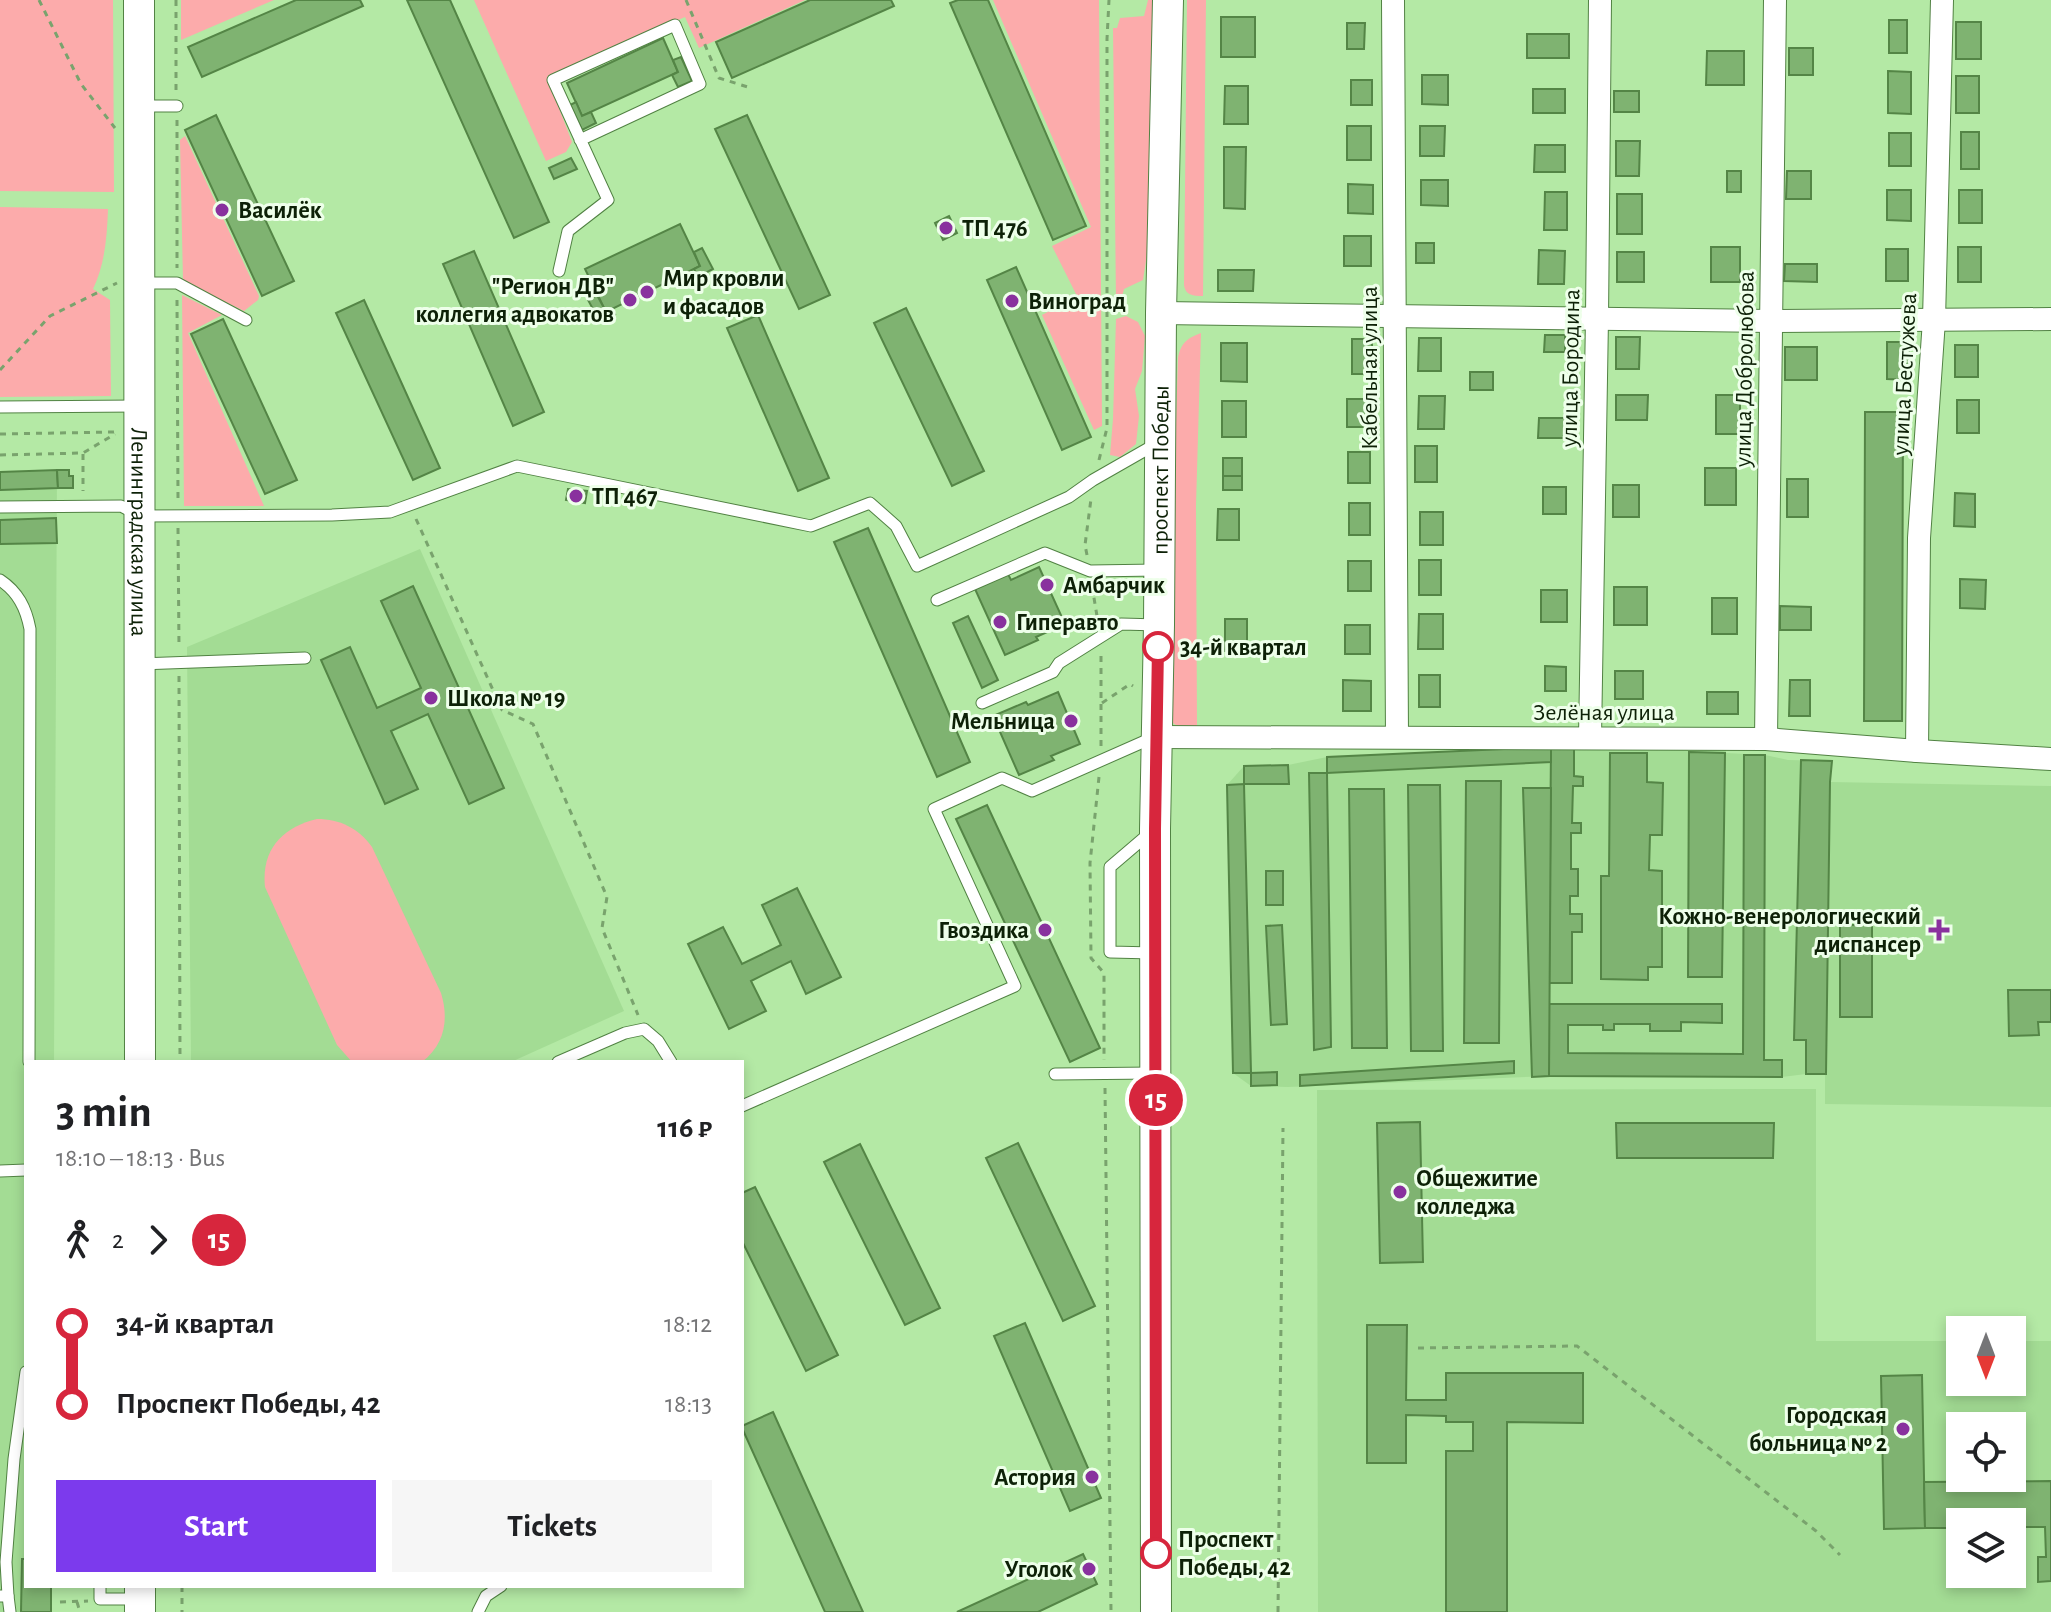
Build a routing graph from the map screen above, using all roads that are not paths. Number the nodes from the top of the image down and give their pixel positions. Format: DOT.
graph roads {
  1 [pos="139,0"];
  2 [pos="1168,0"];
  3 [pos="1393,0"];
  4 [pos="1600,0"];
  5 [pos="1775,0"];
  6 [pos="1942,0"];
  7 [pos="139,106"];
  8 [pos="177,106"];
  9 [pos="580,140"];
  10 [pos="559,271"];
  11 [pos="130,282"];
  12 [pos="1161,313"];
  13 [pos="1395,315"];
  14 [pos="1597,318"];
  15 [pos="2051,319"];
  16 [pos="246,320"];
  17 [pos="1934,320"];
  18 [pos="1770,321"];
  19 [pos="140,406"];
  20 [pos="0,407"];
  21 [pos="1160,441"];
  22 [pos="0,507"];
  23 [pos="140,516"];
  24 [pos="1158,570"];
  25 [pos="0,580"];
  26 [pos="937,600"];
  27 [pos="1159,625"];
  28 [pos="305,658"];
  29 [pos="140,664"];
  30 [pos="982,703"];
  31 [pos="1156,737"];
  32 [pos="1397,737"];
  33 [pos="1590,738"];
  34 [pos="1766,739"];
  35 [pos="1917,751"];
  36 [pos="2051,759"];
  37 [pos="1155,829"];
  38 [pos="1156,953"];
  39 [pos="29,1060"];
  40 [pos="140,1060"];
  41 [pos="563,1060"];
  42 [pos="670,1060"];
  43 [pos="1155,1073"];
  44 [pos="1055,1074"];
  45 [pos="744,1105"];
  46 [pos="24,1170"];
  47 [pos="0,1171"];
  48 [pos="24,1386"];
  49 [pos="100,1588"];
  50 [pos="498,1588"];
  51 [pos="4,1596"];
  52 [pos="140,1599"];
  53 [pos="10,1612"];
  54 [pos="478,1612"];
  55 [pos="1156,1612"];
  1 -- 7 [label="street, Ленинградская улица"];
  2 -- 12 [label="street, проспект Победы"];
  3 -- 13 [label="street, Кабельная улица"];
  4 -- 14 [label="street, улица Бородина"];
  5 -- 18 [label="street, улица Добролюбова"];
  6 -- 17 [label="street, улица Бестужева"];
  7 -- 8 [label="lane"];
  7 -- 11 [label="street, Ленинградская улица"];
  9 -- 9 [label="lane"];
  9 -- 10 [label="lane"];
  11 -- 16 [label="lane"];
  11 -- 19 [label="street, Ленинградская улица"];
  12 -- 13 [label="street"];
  12 -- 21 [label="street, проспект Победы"];
  13 -- 14 [label="street"];
  13 -- 32 [label="street, Кабельная улица"];
  14 -- 18 [label="street"];
  14 -- 33 [label="street, улица Бородина"];
  15 -- 17 [label="street"];
  17 -- 18 [label="street"];
  17 -- 35 [label="street, улица Бестужева"];
  18 -- 34 [label="street, улица Добролюбова"];
  19 -- 20 [label="lane"];
  19 -- 23 [label="street, Ленинградская улица"];
  21 -- 23 [label="lane"];
  21 -- 24 [label="street, проспект Победы"];
  22 -- 23 [label="lane"];
  23 -- 29 [label="street, Ленинградская улица"];
  24 -- 26 [label="lane"];
  24 -- 27 [label="street, проспект Победы"];
  25 -- 39 [label="lane"];
  27 -- 30 [label="lane"];
  27 -- 31 [label="street, проспект Победы"];
  28 -- 29 [label="lane"];
  29 -- 40 [label="street, Ленинградская улица"];
  31 -- 32 [label="street, Зелёная улица"];
  31 -- 37 [label="street, проспект Победы"];
  31 -- 45 [label="lane"];
  32 -- 33 [label="street, Зелёная улица"];
  33 -- 34 [label="street, Зелёная улица"];
  34 -- 35 [label="street, Зелёная улица"];
  35 -- 36 [label="street, Зелёная улица"];
  37 -- 38 [label="street, проспект Победы"];
  37 -- 38 [label="lane"];
  38 -- 43 [label="street, проспект Победы"];
  41 -- 42 [label="lane"];
  43 -- 44 [label="lane"];
  43 -- 55 [label="street, проспект Победы"];
  46 -- 47 [label="lane"];
  48 -- 51 [label="lane"];
  49 -- 52 [label="lane"];
  50 -- 54 [label="lane"];
  51 -- 53 [label="lane"];
}
